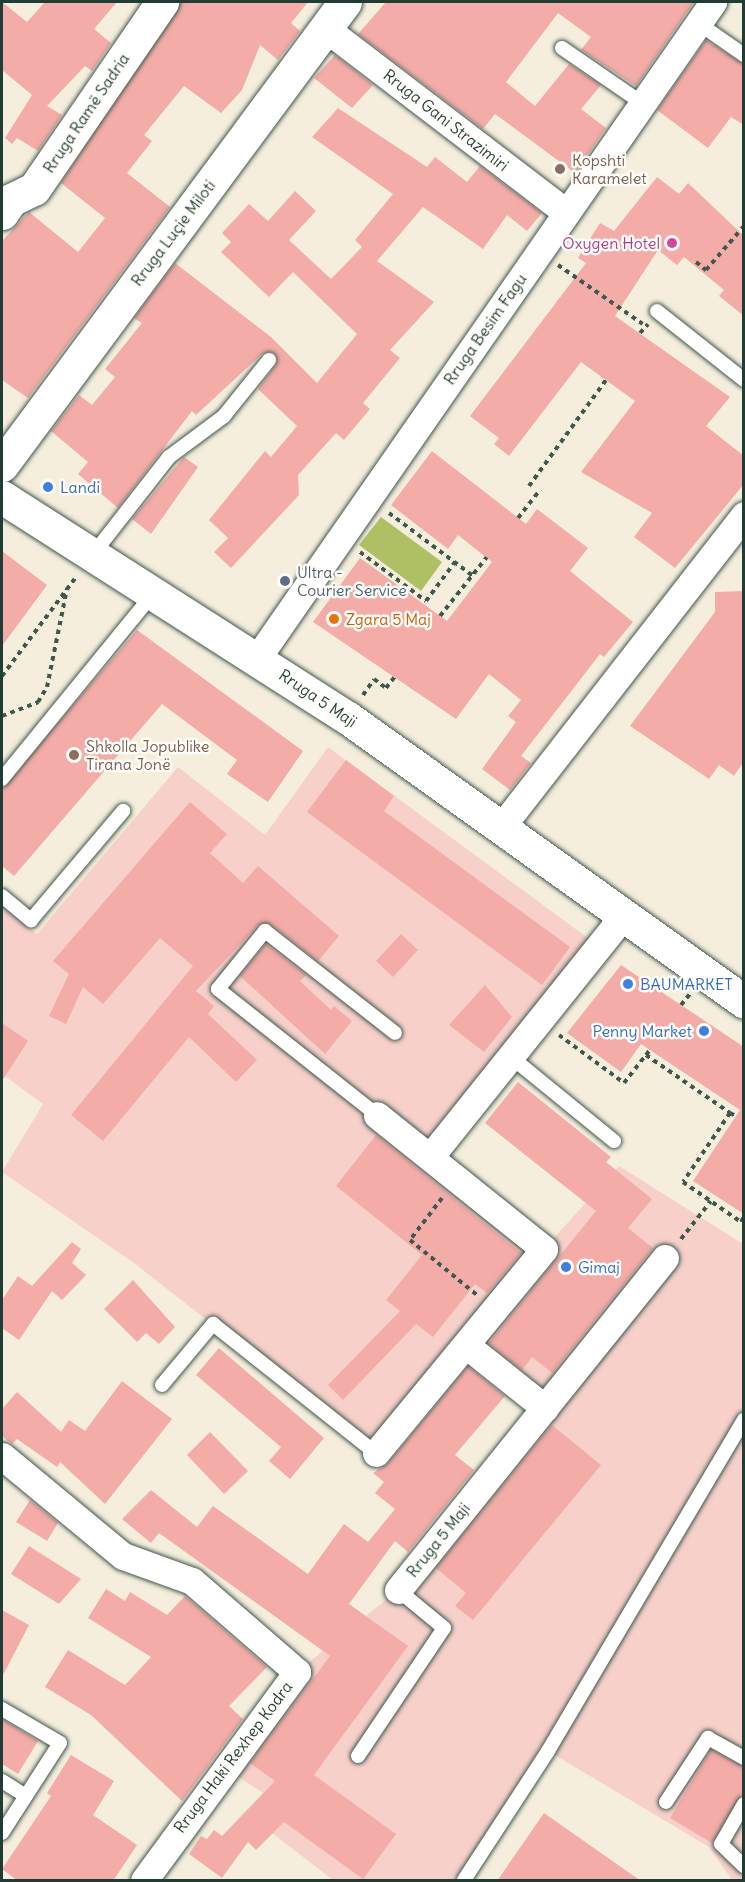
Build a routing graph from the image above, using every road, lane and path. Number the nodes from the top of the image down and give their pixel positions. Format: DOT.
graph roads {
  1 [pos="162,2"];
  2 [pos="345,2"];
  3 [pos="706,12"];
  4 [pos="325,27"];
  5 [pos="562,48"];
  6 [pos="744,55"];
  7 [pos="642,103"];
  8 [pos="566,212"];
  9 [pos="2,213"];
  10 [pos="743,228"];
  11 [pos="552,261"];
  12 [pos="696,262"];
  13 [pos="657,311"];
  14 [pos="646,327"];
  15 [pos="269,360"];
  16 [pos="606,380"];
  17 [pos="744,380"];
  18 [pos="2,465"];
  19 [pos="529,486"];
  20 [pos="540,490"];
  21 [pos="2,497"];
  22 [pos="368,497"];
  23 [pos="744,515"];
  24 [pos="518,518"];
  25 [pos="340,537"];
  26 [pos="94,553"];
  27 [pos="486,557"];
  28 [pos="455,562"];
  29 [pos="472,575"];
  30 [pos="67,589"];
  31 [pos="155,592"];
  32 [pos="440,616"];
  33 [pos="258,657"];
  34 [pos="2,673"];
  35 [pos="396,675"];
  36 [pos="365,693"];
  37 [pos="2,716"];
  38 [pos="2,779"];
  39 [pos="123,811"];
  40 [pos="502,826"];
  41 [pos="2,896"];
  42 [pos="625,914"];
  43 [pos="744,1001"];
  44 [pos="560,1023"];
  45 [pos="395,1033"];
  46 [pos="650,1050"];
  47 [pos="646,1055"];
  48 [pos="511,1057"];
  49 [pos="730,1113"];
  50 [pos="378,1115"];
  51 [pos="735,1116"];
  52 [pos="614,1141"];
  53 [pos="430,1157"];
  54 [pos="458,1179"];
  55 [pos="711,1201"];
  56 [pos="744,1218"];
  57 [pos="665,1258"];
  58 [pos="495,1310"];
  59 [pos="466,1345"];
  60 [pos="162,1385"];
  61 [pos="545,1408"];
  62 [pos="744,1420"];
  63 [pos="376,1453"];
  64 [pos="2,1456"];
  65 [pos="398,1590"];
  66 [pos="2,1709"];
  67 [pos="357,1756"];
  68 [pos="744,1758"];
  69 [pos="2,1781"];
  70 [pos="26,1796"];
  71 [pos="666,1802"];
  72 [pos="744,1804"];
  73 [pos="2,1833"];
  74 [pos="744,1866"];
  75 [pos="144,1881"];
  76 [pos="464,1881"];
  1 -- 9 [label="main road, Rruga Ramë Sadria"];
  2 -- 4 [label="main road, Rruga Luçie Miloti"];
  3 -- 6 [label="lane"];
  3 -- 7 [label="street, Rruga Besim Fagu"];
  4 -- 8 [label="street, Rruga Gani Strazimiri"];
  4 -- 18 [label="main road, Rruga Luçie Miloti"];
  5 -- 7 [label="lane"];
  7 -- 8 [label="street, Rruga Besim Fagu"];
  8 -- 22 [label="street, Rruga Besim Fagu"];
  10 -- 12 [label="path"];
  11 -- 14 [label="path"];
  13 -- 17 [label="lane"];
  15 -- 26 [label="lane"];
  16 -- 19 [label="path"];
  20 -- 24 [label="path"];
  21 -- 26 [label="main road, Rruga 5 Maji"];
  22 -- 25 [label="street, Rruga Besim Fagu"];
  22 -- 28 [label="path"];
  23 -- 40 [label="street"];
  25 -- 28 [label="path"];
  25 -- 33 [label="street, Rruga Besim Fagu"];
  26 -- 30 [label="path"];
  26 -- 31 [label="main road, Rruga 5 Maji"];
  27 -- 29 [label="path"];
  28 -- 29 [label="path"];
  29 -- 32 [label="path"];
  30 -- 34 [label="path"];
  30 -- 37 [label="path"];
  31 -- 33 [label="main road, Rruga 5 Maji"];
  31 -- 38 [label="lane"];
  33 -- 40 [label="main road, Rruga 5 Maji"];
  35 -- 36 [label="path"];
  39 -- 41 [label="lane"];
  40 -- 42 [label="main road, Rruga 5 Maji"];
  42 -- 43 [label="main road, Rruga 5 Maji"];
  42 -- 48 [label="street"];
  44 -- 47 [label="path"];
  45 -- 50 [label="lane"];
  46 -- 47 [label="path"];
  47 -- 49 [label="path"];
  48 -- 52 [label="lane"];
  48 -- 53 [label="street"];
  49 -- 51 [label="path"];
  49 -- 55 [label="path"];
  50 -- 53 [label="street"];
  53 -- 54 [label="street"];
  54 -- 58 [label="path"];
  54 -- 58 [label="street"];
  55 -- 56 [label="path"];
  55 -- 57 [label="path"];
  57 -- 61 [label="street, Rruga 5 Maji"];
  58 -- 59 [label="street"];
  59 -- 61 [label="street"];
  59 -- 63 [label="street"];
  60 -- 63 [label="lane"];
  61 -- 65 [label="street, Rruga 5 Maji"];
  62 -- 76 [label="lane"];
  64 -- 75 [label="street, Rruga Haki Rexhep Kodra"];
  65 -- 67 [label="lane, Rruga 5 Maji"];
  66 -- 70 [label="lane"];
  68 -- 71 [label="lane"];
  69 -- 70 [label="lane"];
  70 -- 73 [label="lane"];
  72 -- 74 [label="lane"];
}
